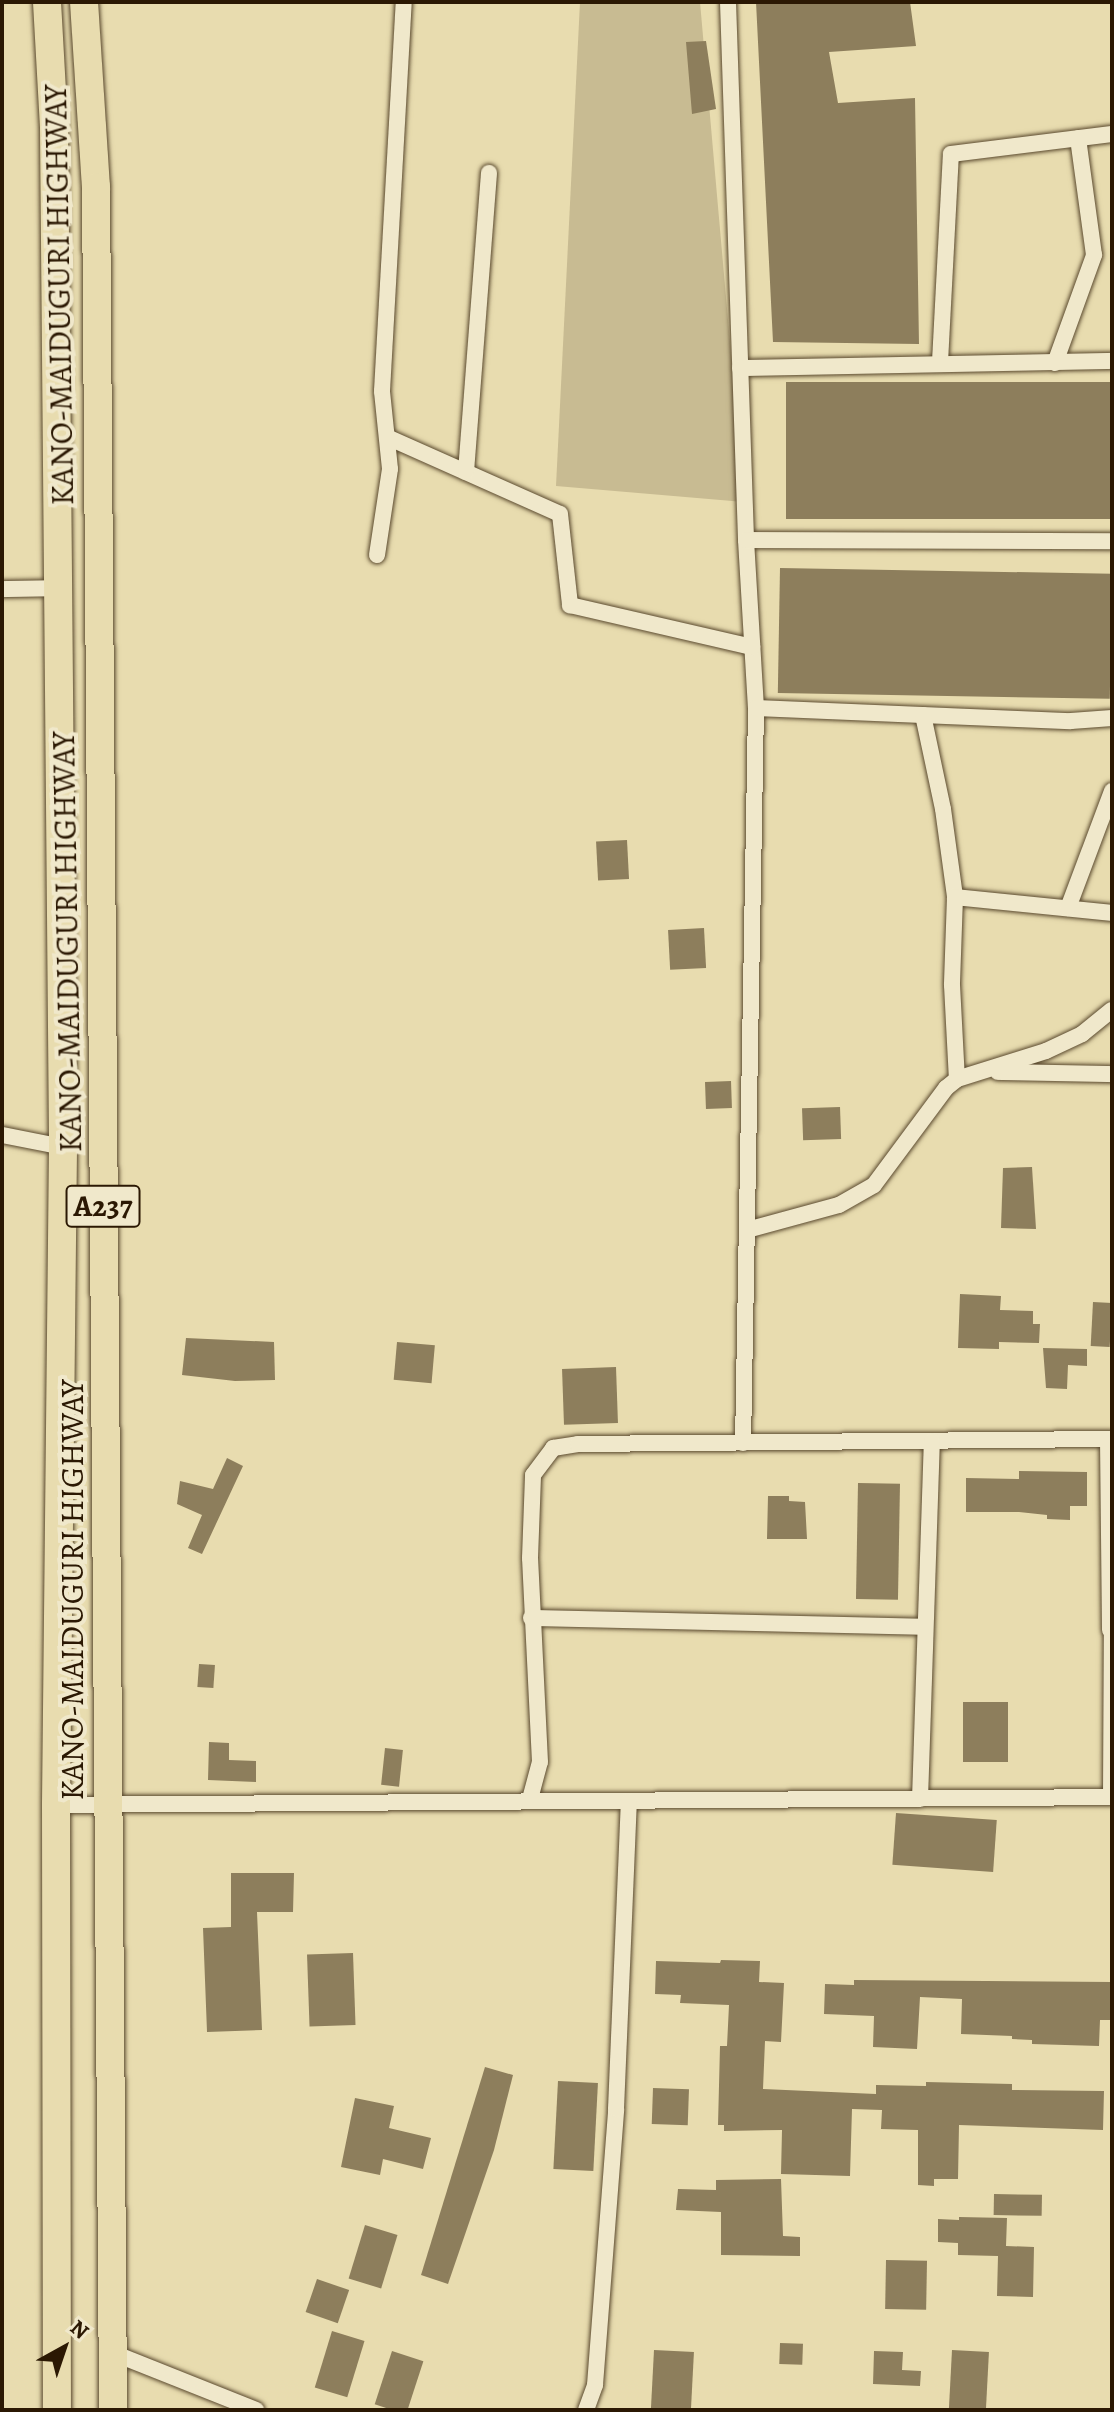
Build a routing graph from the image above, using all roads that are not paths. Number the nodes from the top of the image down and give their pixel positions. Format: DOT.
graph roads {
  1 [pos="47,2"];
  2 [pos="84,2"];
  3 [pos="404,2"];
  4 [pos="728,2"];
  5 [pos="1112,134"];
  6 [pos="1078,138"];
  7 [pos="489,173"];
  8 [pos="1112,361"];
  9 [pos="940,362"];
  10 [pos="1055,363"];
  11 [pos="740,368"];
  12 [pos="387,437"];
  13 [pos="466,472"];
  14 [pos="746,540"];
  15 [pos="1112,541"];
  16 [pos="377,555"];
  17 [pos="58,588"];
  18 [pos="2,589"];
  19 [pos="752,647"];
  20 [pos="756,708"];
  21 [pos="923,715"];
  22 [pos="1112,718"];
  23 [pos="1112,791"];
  24 [pos="955,897"];
  25 [pos="1068,908"];
  26 [pos="1112,913"];
  27 [pos="1112,1010"];
  28 [pos="981,1072"];
  29 [pos="1112,1074"];
  30 [pos="957,1079"];
  31 [pos="2,1135"];
  32 [pos="63,1147"];
  33 [pos="747,1230"];
  34 [pos="1110,1439"];
  35 [pos="932,1441"];
  36 [pos="743,1443"];
  37 [pos="531,1618"];
  38 [pos="925,1627"];
  39 [pos="1111,1630"];
  40 [pos="1111,1797"];
  41 [pos="530,1799"];
  42 [pos="920,1799"];
  43 [pos="629,1801"];
  44 [pos="56,1805"];
  45 [pos="108,1806"];
  46 [pos="113,2353"];
  47 [pos="57,2410"];
  48 [pos="113,2410"];
  49 [pos="256,2410"];
  50 [pos="586,2410"];
  1 -- 17 [label="highway, KANO-MAIDUGURI HIGHWAY / A237"];
  2 -- 45 [label="highway, KANO-MAIDUGURI HIGHWAY / A237"];
  3 -- 12 [label="street"];
  4 -- 11 [label="street"];
  5 -- 6 [label="street"];
  6 -- 9 [label="street"];
  6 -- 10 [label="street"];
  7 -- 13 [label="street"];
  8 -- 10 [label="street"];
  9 -- 10 [label="street"];
  9 -- 11 [label="street"];
  11 -- 14 [label="street"];
  12 -- 13 [label="street"];
  12 -- 16 [label="street"];
  13 -- 19 [label="street"];
  14 -- 15 [label="street"];
  14 -- 19 [label="street"];
  17 -- 18 [label="street"];
  17 -- 32 [label="highway, KANO-MAIDUGURI HIGHWAY / A237"];
  19 -- 20 [label="street"];
  20 -- 21 [label="street"];
  20 -- 33 [label="street"];
  21 -- 22 [label="street"];
  21 -- 24 [label="street"];
  23 -- 25 [label="street"];
  24 -- 25 [label="street"];
  24 -- 30 [label="street"];
  25 -- 26 [label="street"];
  27 -- 28 [label="street"];
  28 -- 29 [label="street"];
  28 -- 30 [label="street"];
  30 -- 33 [label="street"];
  31 -- 32 [label="street"];
  32 -- 44 [label="highway, KANO-MAIDUGURI HIGHWAY / A237"];
  33 -- 36 [label="street"];
  34 -- 35 [label="street"];
  34 -- 39 [label="street"];
  35 -- 36 [label="street"];
  35 -- 38 [label="street"];
  36 -- 37 [label="street"];
  37 -- 38 [label="street"];
  37 -- 41 [label="street"];
  38 -- 42 [label="street"];
  39 -- 40 [label="street"];
  40 -- 42 [label="street"];
  41 -- 43 [label="street"];
  41 -- 45 [label="street"];
  42 -- 43 [label="street"];
  43 -- 50 [label="street"];
  44 -- 45 [label="street"];
  44 -- 47 [label="highway, KANO-MAIDUGURI HIGHWAY / A237"];
  45 -- 46 [label="highway, KANO-MAIDUGURI HIGHWAY / A237"];
  46 -- 48 [label="highway, KANO-MAIDUGURI HIGHWAY / A237"];
  46 -- 49 [label="street"];
}
